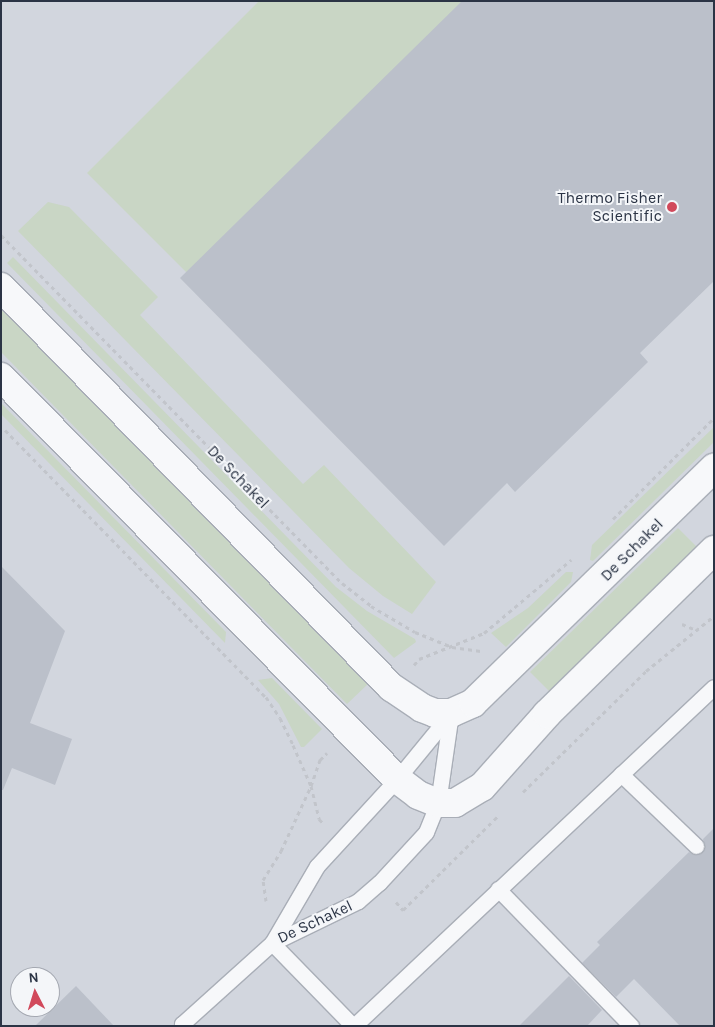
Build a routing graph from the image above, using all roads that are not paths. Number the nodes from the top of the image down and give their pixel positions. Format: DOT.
graph roads {
  1 [pos="1,287"];
  2 [pos="1,377"];
  3 [pos="714,468"];
  4 [pos="714,550"];
  5 [pos="714,687"];
  6 [pos="451,712"];
  7 [pos="621,774"];
  8 [pos="397,780"];
  9 [pos="438,803"];
  10 [pos="696,846"];
  11 [pos="498,889"];
  12 [pos="272,943"];
  13 [pos="184,1026"];
  14 [pos="353,1026"];
  15 [pos="631,1026"];
  1 -- 6 [label="street, De Schakel"];
  2 -- 8 [label="street"];
  3 -- 6 [label="street, De Schakel"];
  4 -- 9 [label="street"];
  5 -- 7 [label="lane"];
  6 -- 8 [label="lane, De Schakel"];
  6 -- 9 [label="lane, De Schakel"];
  7 -- 10 [label="lane"];
  7 -- 11 [label="lane"];
  8 -- 9 [label="street"];
  8 -- 12 [label="lane, De Schakel"];
  9 -- 12 [label="lane, De Schakel"];
  11 -- 14 [label="lane"];
  11 -- 15 [label="lane"];
  12 -- 13 [label="lane"];
  12 -- 14 [label="lane"];
}
